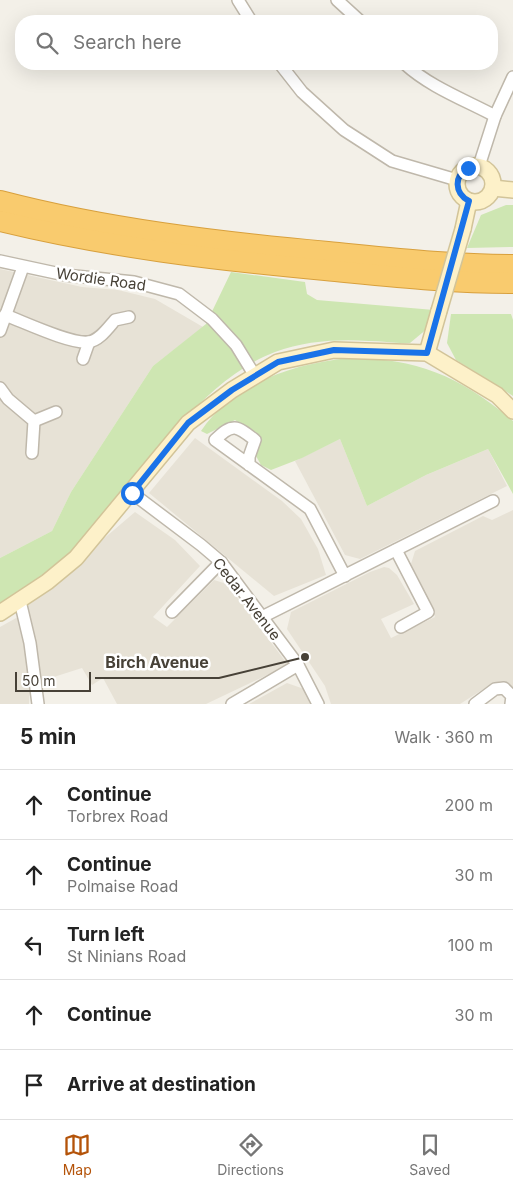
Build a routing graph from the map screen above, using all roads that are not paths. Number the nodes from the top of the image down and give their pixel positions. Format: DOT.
graph roads {
  1 [pos="238,0"];
  2 [pos="337,0"];
  3 [pos="247,15"];
  4 [pos="353,15"];
  5 [pos="285,70"];
  6 [pos="414,70"];
  7 [pos="513,77"];
  8 [pos="495,116"];
  9 [pos="479,166"];
  10 [pos="457,180"];
  11 [pos="493,188"];
  12 [pos="513,190"];
  13 [pos="0,201"];
  14 [pos="469,201"];
  15 [pos="0,221"];
  16 [pos="0,261"];
  17 [pos="513,265"];
  18 [pos="24,267"];
  19 [pos="513,283"];
  20 [pos="5,316"];
  21 [pos="128,317"];
  22 [pos="0,331"];
  23 [pos="89,342"];
  24 [pos="427,353"];
  25 [pos="82,359"];
  26 [pos="255,376"];
  27 [pos="0,388"];
  28 [pos="513,410"];
  29 [pos="56,412"];
  30 [pos="34,421"];
  31 [pos="32,454"];
  32 [pos="249,465"];
  33 [pos="132,493"];
  34 [pos="493,502"];
  35 [pos="396,550"];
  36 [pos="221,562"];
  37 [pos="345,576"];
  38 [pos="20,601"];
  39 [pos="172,612"];
  40 [pos="0,613"];
  41 [pos="262,617"];
  42 [pos="401,627"];
  43 [pos="298,665"];
  44 [pos="38,704"];
  45 [pos="232,704"];
  46 [pos="318,704"];
  47 [pos="475,704"];
  48 [pos="511,704"];
  1 -- 3 [label="street"];
  2 -- 4 [label="street"];
  5 -- 10 [label="street"];
  6 -- 8 [label="street"];
  7 -- 8 [label="street"];
  8 -- 9 [label="street"];
  9 -- 10 [label="street"];
  9 -- 11 [label="street"];
  10 -- 14 [label="street"];
  11 -- 12 [label="street"];
  11 -- 14 [label="street"];
  13 -- 17 [label="highway"];
  14 -- 24 [label="street, bridge"];
  15 -- 19 [label="highway"];
  16 -- 18 [label="street, Wordie Road"];
  18 -- 20 [label="street"];
  18 -- 26 [label="street, Wordie Road"];
  20 -- 22 [label="street"];
  20 -- 23 [label="street"];
  21 -- 23 [label="street"];
  23 -- 25 [label="street"];
  24 -- 26 [label="street"];
  24 -- 28 [label="street"];
  26 -- 33 [label="street"];
  27 -- 30 [label="street"];
  29 -- 30 [label="street"];
  30 -- 31 [label="street"];
  32 -- 37 [label="street"];
  33 -- 36 [label="street, Cedar Avenue"];
  33 -- 38 [label="street"];
  34 -- 35 [label="street"];
  35 -- 37 [label="street"];
  35 -- 42 [label="street"];
  36 -- 39 [label="street"];
  36 -- 41 [label="street, Cedar Avenue"];
  37 -- 41 [label="street"];
  38 -- 40 [label="street"];
  38 -- 44 [label="street"];
  41 -- 43 [label="street, Cedar Avenue"];
  43 -- 45 [label="street"];
  43 -- 46 [label="street, Cedar Avenue"];
  47 -- 48 [label="street"];
}
